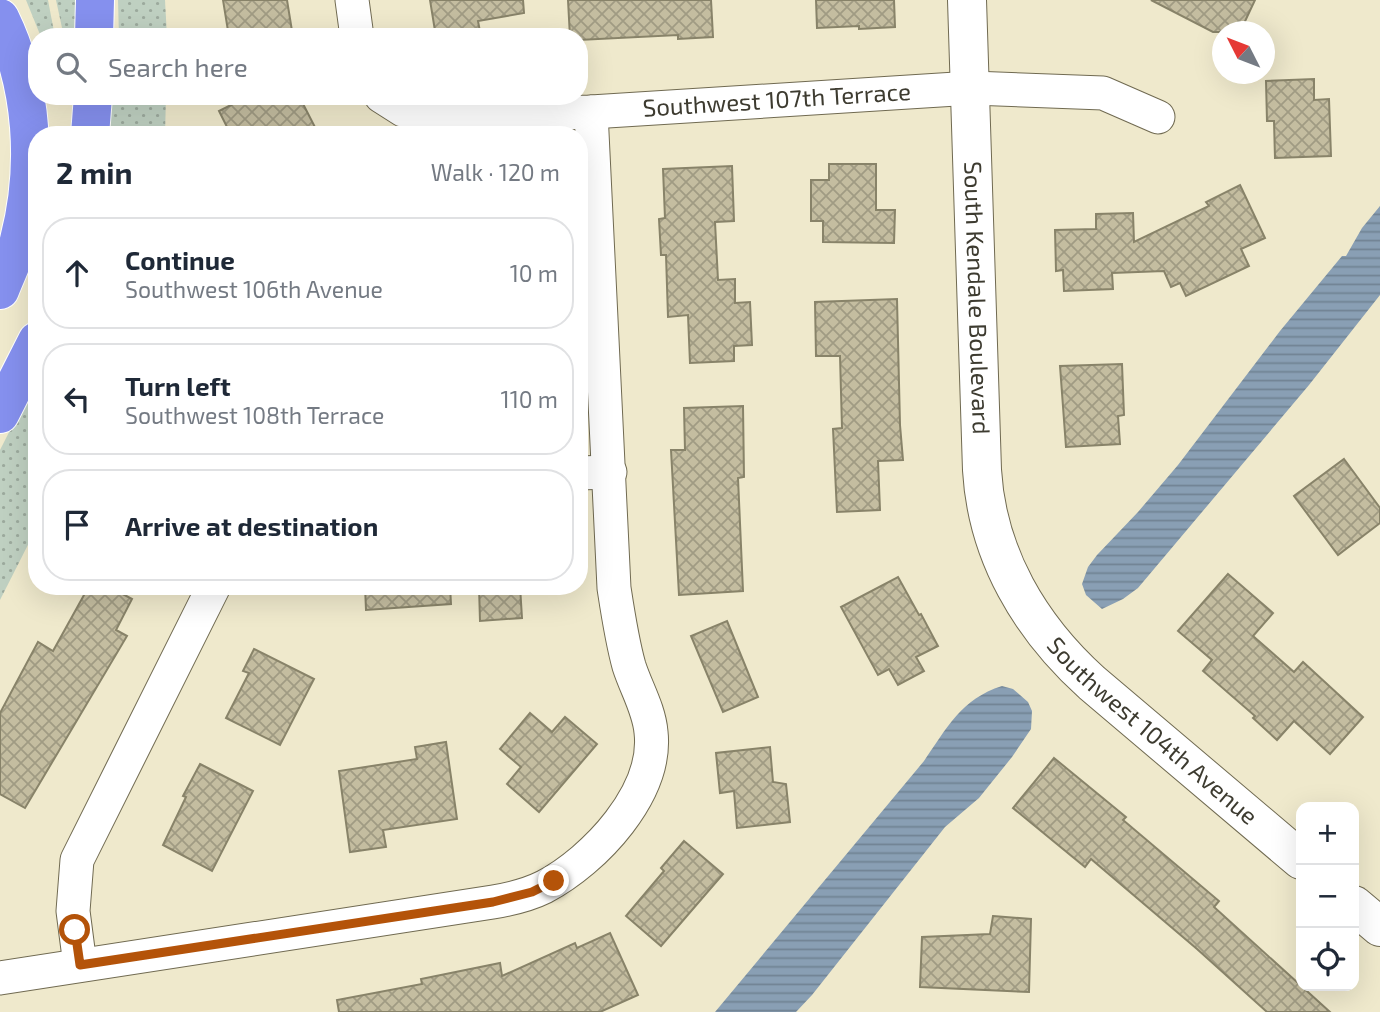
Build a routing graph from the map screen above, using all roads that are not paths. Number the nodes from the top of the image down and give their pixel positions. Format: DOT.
graph roads {
  1 [pos="95,0"];
  2 [pos="352,0"];
  3 [pos="967,0"];
  4 [pos="0,18"];
  5 [pos="94,28"];
  6 [pos="356,28"];
  7 [pos="972,88"];
  8 [pos="92,105"];
  9 [pos="397,105"];
  10 [pos="591,112"];
  11 [pos="1158,117"];
  12 [pos="29,126"];
  13 [pos="91,126"];
  14 [pos="28,192"];
  15 [pos="0,290"];
  16 [pos="28,359"];
  17 [pos="0,414"];
  18 [pos="594,473"];
  19 [pos="1016,588"];
  20 [pos="210,595"];
  21 [pos="1296,856"];
  22 [pos="1359,909"];
  23 [pos="1380,927"];
  24 [pos="80,965"];
  25 [pos="0,978"];
  1 -- 5 [label="highway"];
  2 -- 6 [label="street"];
  3 -- 7 [label="street, South Kendale Boulevard"];
  4 -- 12 [label="highway"];
  7 -- 10 [label="street, Southwest 107th Terrace"];
  7 -- 11 [label="street, Southwest 107th Terrace"];
  7 -- 19 [label="street, South Kendale Boulevard"];
  8 -- 13 [label="highway"];
  9 -- 10 [label="street, Southwest 107th Terrace"];
  10 -- 18 [label="street"];
  14 -- 15 [label="highway"];
  16 -- 17 [label="highway"];
  18 -- 24 [label="street"];
  19 -- 21 [label="street, Southwest 104th Avenue"];
  20 -- 24 [label="street"];
  22 -- 23 [label="street"];
  24 -- 25 [label="street"];
}
